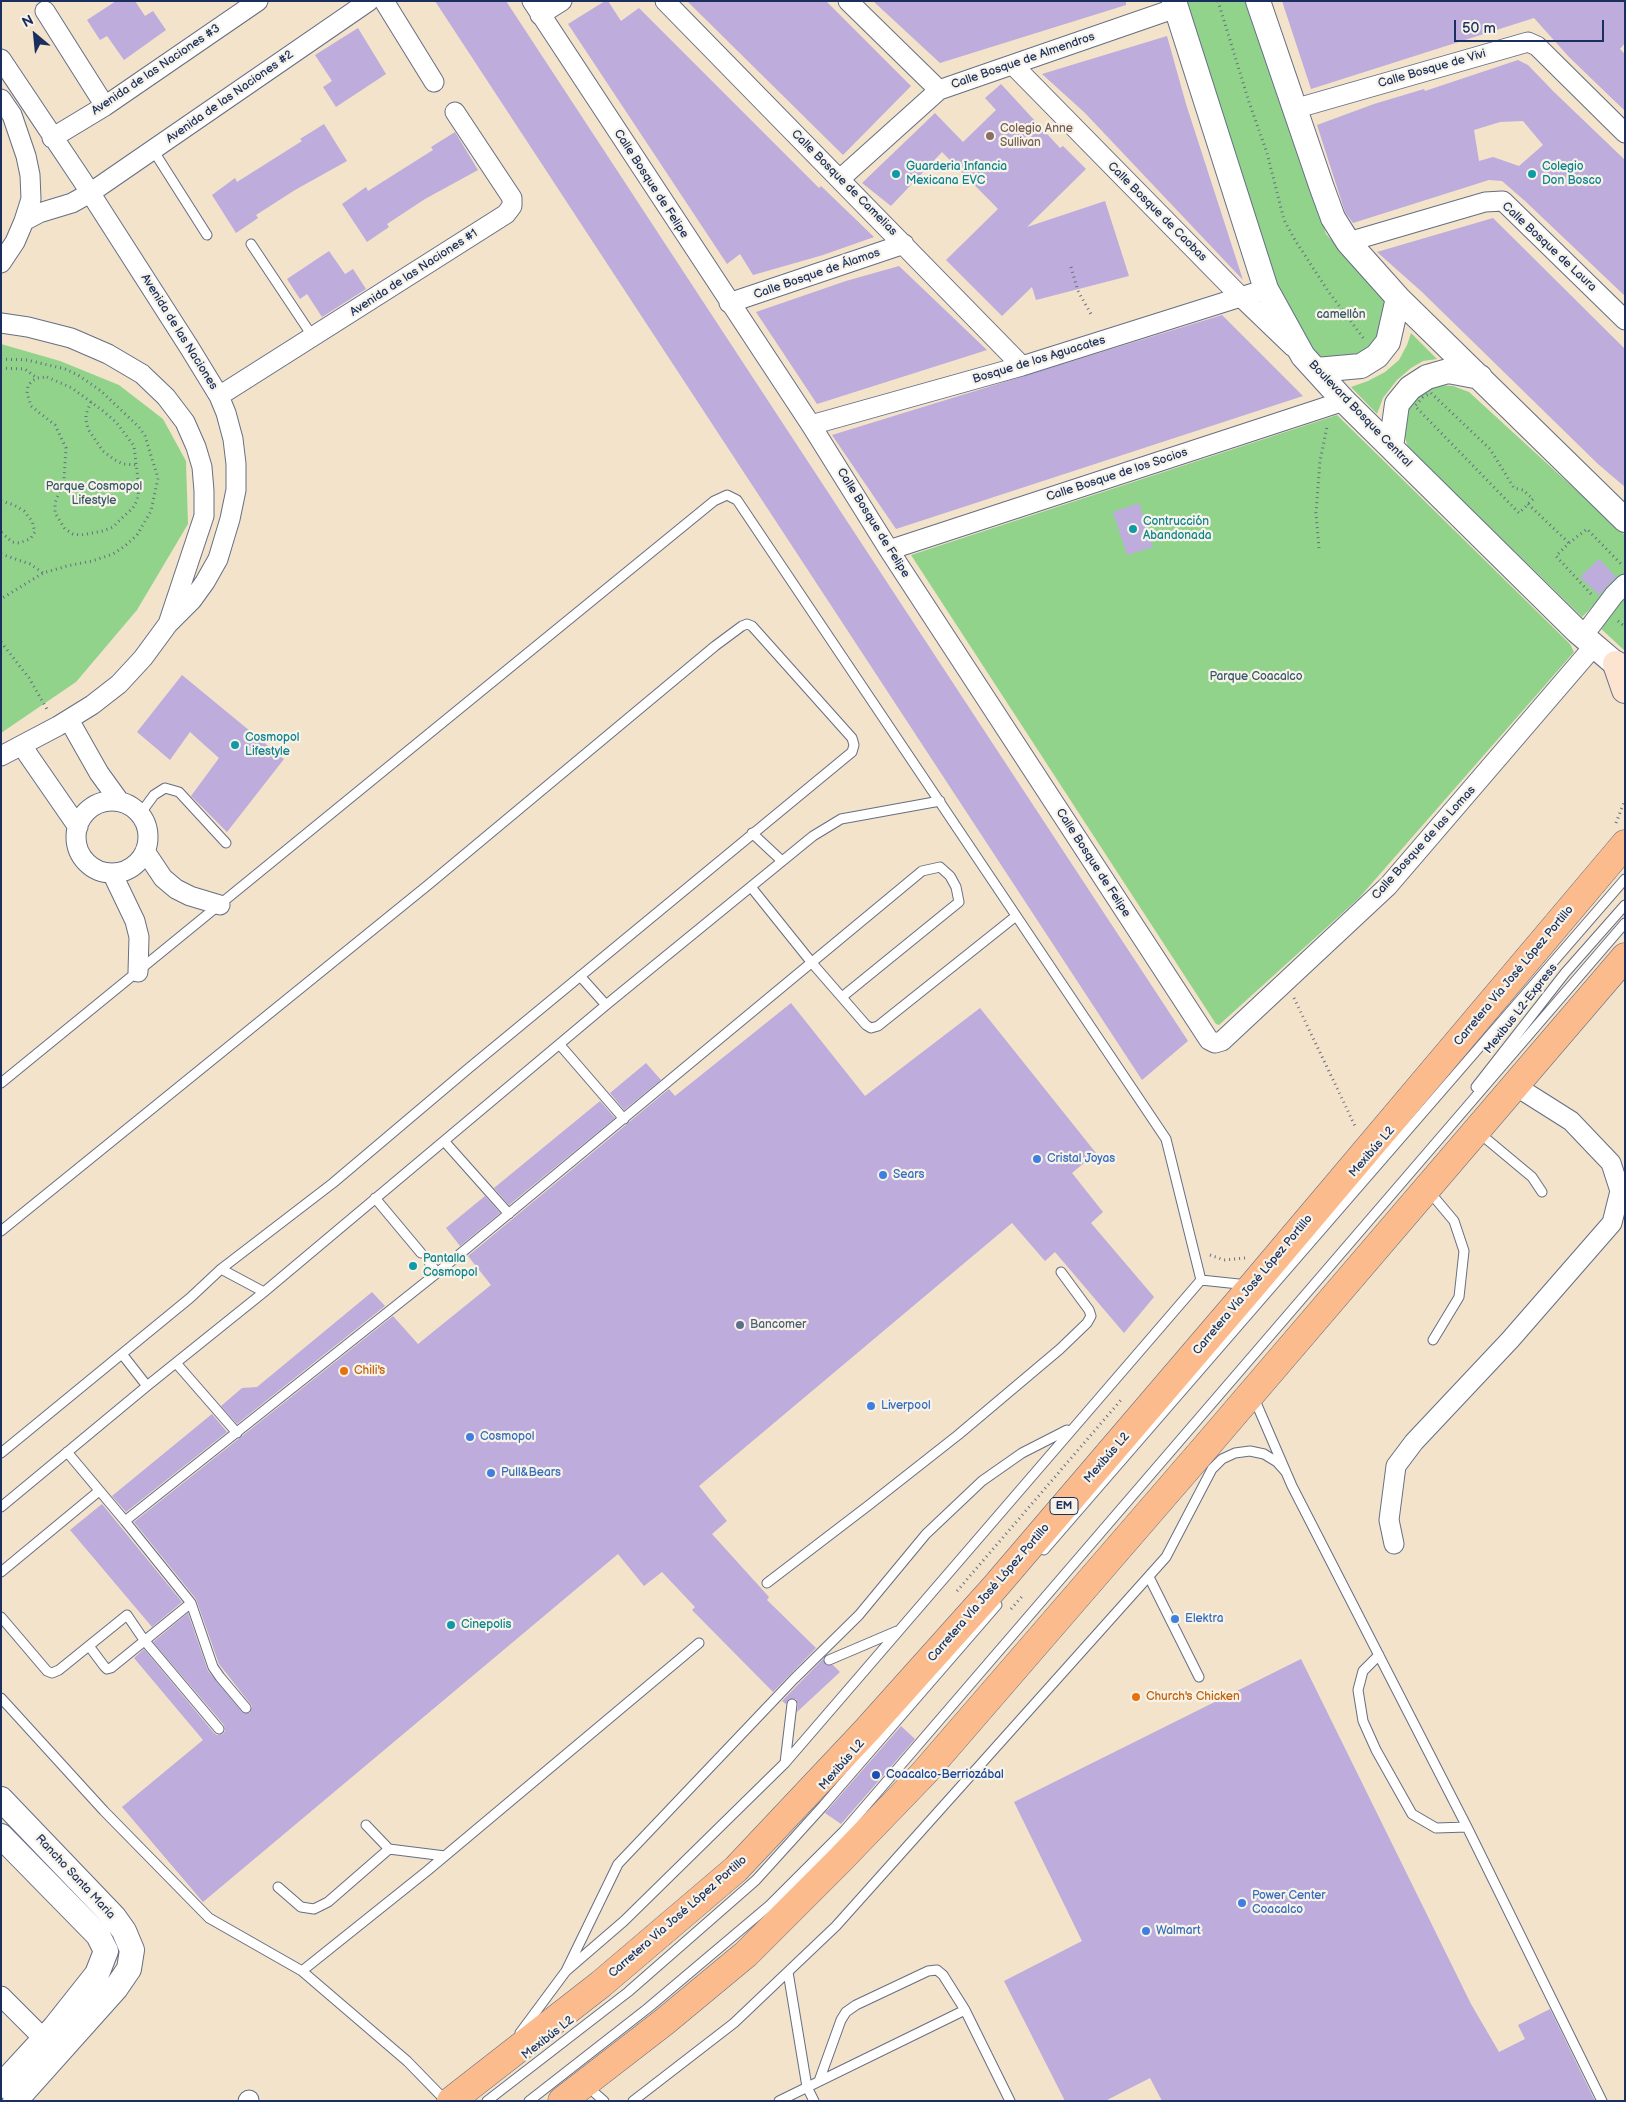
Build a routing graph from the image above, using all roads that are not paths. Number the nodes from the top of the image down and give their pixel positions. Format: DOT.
graph roads {
  1 [pos="258,1"];
  2 [pos="370,1"];
  3 [pos="384,1"];
  4 [pos="562,1"];
  5 [pos="665,1"];
  6 [pos="848,1"];
  7 [pos="1258,1"];
  8 [pos="1175,5"];
  9 [pos="536,8"];
  10 [pos="45,11"];
  11 [pos="1,59"];
  12 [pos="1014,66"];
  13 [pos="434,82"];
  14 [pos="939,90"];
  15 [pos="1,99"];
  16 [pos="105,106"];
  17 [pos="1294,109"];
  18 [pos="455,112"];
  19 [pos="1625,133"];
  20 [pos="52,138"];
  21 [pos="153,150"];
  22 [pos="840,179"];
  23 [pos="90,193"];
  24 [pos="24,221"];
  25 [pos="207,235"];
  26 [pos="1348,242"];
  27 [pos="251,244"];
  28 [pos="904,244"];
  29 [pos="1,264"];
  30 [pos="1266,289"];
  31 [pos="1242,298"];
  32 [pos="1398,298"];
  33 [pos="729,303"];
  34 [pos="1625,320"];
  35 [pos="1,323"];
  36 [pos="314,338"];
  37 [pos="1310,363"];
  38 [pos="1022,366"];
  39 [pos="1480,377"];
  40 [pos="219,396"];
  41 [pos="1337,403"];
  42 [pos="811,425"];
  43 [pos="1391,447"];
  44 [pos="1625,520"];
  45 [pos="889,550"];
  46 [pos="1624,576"];
  47 [pos="168,624"];
  48 [pos="1588,641"];
  49 [pos="1620,668"];
  50 [pos="1625,690"];
  51 [pos="63,723"];
  52 [pos="22,746"];
  53 [pos="1,756"];
  54 [pos="940,801"];
  55 [pos="120,802"];
  56 [pos="140,814"];
  57 [pos="78,827"];
  58 [pos="752,833"];
  59 [pos="1621,839"];
  60 [pos="226,843"];
  61 [pos="145,852"];
  62 [pos="782,860"];
  63 [pos="112,873"];
  64 [pos="1625,879"];
  65 [pos="751,887"];
  66 [pos="220,905"];
  67 [pos="1625,905"];
  68 [pos="1016,916"];
  69 [pos="1625,923"];
  70 [pos="1625,957"];
  71 [pos="812,963"];
  72 [pos="138,972"];
  73 [pos="580,976"];
  74 [pos="842,997"];
  75 [pos="606,1005"];
  76 [pos="1215,1043"];
  77 [pos="560,1045"];
  78 [pos="1,1083"];
  79 [pos="1514,1086"];
  80 [pos="624,1119"];
  81 [pos="1476,1131"];
  82 [pos="1443,1134"];
  83 [pos="444,1141"];
  84 [pos="1427,1188"];
  85 [pos="1542,1192"];
  86 [pos="375,1198"];
  87 [pos="509,1214"];
  88 [pos="1,1231"];
  89 [pos="421,1254"];
  90 [pos="429,1262"];
  91 [pos="222,1269"];
  92 [pos="1061,1272"];
  93 [pos="437,1273"];
  94 [pos="1201,1280"];
  95 [pos="1253,1285"];
  96 [pos="264,1292"];
  97 [pos="1433,1340"];
  98 [pos="122,1354"];
  99 [pos="176,1363"];
  100 [pos="147,1386"];
  101 [pos="1252,1393"];
  102 [pos="1072,1428"];
  103 [pos="237,1433"];
  104 [pos="1204,1449"];
  105 [pos="67,1452"];
  106 [pos="1,1453"];
  107 [pos="1286,1472"];
  108 [pos="1205,1482"];
  109 [pos="100,1491"];
  110 [pos="1,1507"];
  111 [pos="125,1522"];
  112 [pos="1394,1544"];
  113 [pos="1038,1557"];
  114 [pos="1,1572"];
  115 [pos="1149,1576"];
  116 [pos="767,1583"];
  117 [pos="1006,1595"];
  118 [pos="191,1603"];
  119 [pos="1,1617"];
  120 [pos="899,1630"];
  121 [pos="144,1640"];
  122 [pos="699,1643"];
  123 [pos="89,1646"];
  124 [pos="1379,1655"];
  125 [pos="829,1660"];
  126 [pos="1199,1677"];
  127 [pos="1,1698"];
  128 [pos="792,1704"];
  129 [pos="246,1708"];
  130 [pos="219,1729"];
  131 [pos="785,1763"];
  132 [pos="1,1799"];
  133 [pos="366,1825"];
  134 [pos="1467,1827"];
  135 [pos="1,1836"];
  136 [pos="389,1849"];
  137 [pos="445,1856"];
  138 [pos="278,1887"];
  139 [pos="302,1971"];
  140 [pos="566,1972"];
  141 [pos="788,1972"];
  142 [pos="1,1996"];
  143 [pos="965,2010"];
  144 [pos="44,2039"];
  145 [pos="494,2068"];
  146 [pos="819,2081"];
  147 [pos="1,2086"];
  148 [pos="807,2087"];
  149 [pos="594,2092"];
  150 [pos="14,2101"];
  151 [pos="446,2101"];
  152 [pos="451,2101"];
  153 [pos="487,2101"];
  154 [pos="529,2101"];
  155 [pos="562,2101"];
  156 [pos="633,2101"];
  157 [pos="778,2101"];
  158 [pos="814,2101"];
  159 [pos="1010,2101"];
  160 [pos="1602,2101"];
  1 -- 16 [label="street, Avenida de las Naciones #3"];
  2 -- 21 [label="street, Avenida de las Naciones #2"];
  3 -- 13 [label="street"];
  4 -- 9 [label="street"];
  5 -- 22 [label="street, Calle Bosque de Camelias"];
  6 -- 14 [label="street"];
  7 -- 17 [label="street"];
  8 -- 12 [label="street, Calle Bosque de Almendros"];
  8 -- 30 [label="street, Boulevard Bosque Central"];
  9 -- 33 [label="street, Calle Bosque de Felipe"];
  10 -- 16 [label="street"];
  11 -- 20 [label="street, Avenida de las Naciones"];
  12 -- 14 [label="street, Calle Bosque de Almendros"];
  12 -- 31 [label="street, Calle Bosque de Caobas"];
  14 -- 22 [label="street, Calle Bosque de Almendros"];
  15 -- 24 [label="street"];
  16 -- 20 [label="street, Avenida de las Naciones #3"];
  17 -- 19 [label="street, Calle Bosque de Vivi"];
  17 -- 26 [label="street"];
  18 -- 36 [label="street, Avenida de las Naciones #1"];
  20 -- 23 [label="street, Avenida de las Naciones"];
  21 -- 23 [label="street, Avenida de las Naciones #2"];
  21 -- 25 [label="lane"];
  22 -- 28 [label="street, Calle Bosque de Camelias"];
  23 -- 24 [label="street, Avenida de las Naciones #2"];
  23 -- 40 [label="street, Avenida de las Naciones"];
  24 -- 29 [label="street"];
  26 -- 32 [label="street"];
  26 -- 34 [label="street, Calle Bosque de Laura"];
  27 -- 36 [label="lane"];
  28 -- 33 [label="street, Calle Bosque de Álamos"];
  28 -- 38 [label="street, Calle Bosque de Camelias"];
  30 -- 31 [label="street, Bosque de los Aguacates"];
  30 -- 37 [label="street, Boulevard Bosque Central"];
  31 -- 37 [label="street, Calle Bosque de Caobas"];
  31 -- 38 [label="street, Bosque de los Aguacates"];
  32 -- 37 [label="street"];
  32 -- 39 [label="street"];
  33 -- 42 [label="street, Calle Bosque de Felipe"];
  35 -- 47 [label="street"];
  36 -- 40 [label="street, Avenida de las Naciones #1"];
  37 -- 41 [label="street, Boulevard Bosque Central"];
  38 -- 42 [label="street, Bosque de los Aguacates"];
  39 -- 43 [label="street"];
  39 -- 44 [label="street"];
  40 -- 47 [label="street, Avenida de las Naciones"];
  41 -- 43 [label="street, Boulevard Bosque Central"];
  41 -- 45 [label="street, Calle Bosque de los Socios"];
  42 -- 45 [label="street, Calle Bosque de Felipe"];
  43 -- 48 [label="street, Boulevard Bosque Central"];
  45 -- 76 [label="street, Calle Bosque de Felipe"];
  46 -- 48 [label="street, Calle Bosque de las Lomas"];
  47 -- 51 [label="street"];
  48 -- 49 [label="street, Boulevard Bosque Central"];
  48 -- 76 [label="street, Calle Bosque de las Lomas"];
  49 -- 50 [label="main road"];
  51 -- 52 [label="street"];
  51 -- 55 [label="street"];
  52 -- 53 [label="street"];
  52 -- 57 [label="street"];
  54 -- 62 [label="lane"];
  54 -- 66 [label="lane"];
  54 -- 68 [label="lane"];
  55 -- 56 [label="street"];
  55 -- 57 [label="street"];
  56 -- 60 [label="lane"];
  56 -- 61 [label="street"];
  57 -- 63 [label="street"];
  58 -- 62 [label="lane"];
  58 -- 73 [label="lane"];
  58 -- 88 [label="lane"];
  59 -- 95 [label="main road, Carretera Vía José López Portillo / EM"];
  61 -- 63 [label="street"];
  61 -- 66 [label="street"];
  62 -- 65 [label="lane"];
  63 -- 72 [label="street"];
  64 -- 113 [label="lane, Mexibús L2"];
  65 -- 71 [label="lane"];
  65 -- 75 [label="lane"];
  66 -- 72 [label="lane"];
  67 -- 82 [label="lane, Mexibus L2-Express"];
  68 -- 74 [label="lane"];
  68 -- 94 [label="lane"];
  69 -- 82 [label="lane"];
  70 -- 79 [label="main road"];
  71 -- 74 [label="lane"];
  71 -- 74 [label="lane"];
  71 -- 80 [label="lane"];
  72 -- 78 [label="lane"];
  73 -- 75 [label="lane"];
  73 -- 91 [label="lane"];
  75 -- 77 [label="lane"];
  77 -- 80 [label="lane"];
  77 -- 83 [label="lane"];
  79 -- 81 [label="main road"];
  79 -- 112 [label="street"];
  80 -- 87 [label="lane"];
  81 -- 84 [label="main road"];
  81 -- 85 [label="lane"];
  82 -- 154 [label="lane"];
  83 -- 86 [label="lane"];
  83 -- 87 [label="lane"];
  84 -- 97 [label="lane"];
  84 -- 101 [label="main road"];
  86 -- 89 [label="lane"];
  86 -- 96 [label="lane"];
  87 -- 93 [label="lane"];
  90 -- 93 [label="lane"];
  91 -- 96 [label="lane"];
  91 -- 98 [label="lane"];
  92 -- 116 [label="lane"];
  93 -- 103 [label="lane"];
  94 -- 95 [label="lane"];
  94 -- 102 [label="lane"];
  95 -- 145 [label="main road, Carretera Vía José López Portillo / EM"];
  96 -- 99 [label="lane"];
  98 -- 100 [label="lane"];
  98 -- 106 [label="lane"];
  99 -- 100 [label="lane"];
  99 -- 103 [label="lane"];
  100 -- 105 [label="lane"];
  101 -- 104 [label="main road"];
  101 -- 107 [label="lane"];
  102 -- 120 [label="lane"];
  102 -- 140 [label="lane"];
  103 -- 111 [label="lane"];
  104 -- 108 [label="lane"];
  104 -- 149 [label="main road"];
  105 -- 109 [label="lane"];
  105 -- 110 [label="lane"];
  107 -- 108 [label="lane"];
  107 -- 124 [label="lane"];
  108 -- 115 [label="lane"];
  109 -- 111 [label="lane"];
  109 -- 114 [label="lane"];
  111 -- 118 [label="lane"];
  115 -- 126 [label="lane"];
  115 -- 141 [label="lane"];
  117 -- 153 [label="lane, Mexibús L2"];
  118 -- 121 [label="lane"];
  118 -- 129 [label="lane"];
  119 -- 123 [label="lane"];
  120 -- 125 [label="lane"];
  120 -- 131 [label="lane"];
  121 -- 123 [label="lane"];
  121 -- 123 [label="lane"];
  121 -- 130 [label="lane"];
  122 -- 137 [label="lane"];
  124 -- 134 [label="lane"];
  124 -- 134 [label="lane"];
  127 -- 139 [label="lane"];
  128 -- 131 [label="lane"];
  131 -- 140 [label="lane"];
  132 -- 150 [label="street, Rancho Santa Maria"];
  133 -- 136 [label="lane"];
  134 -- 160 [label="lane"];
  135 -- 144 [label="street, Rancho Santa Maria"];
  136 -- 137 [label="lane"];
  136 -- 138 [label="lane"];
  137 -- 139 [label="lane"];
  139 -- 151 [label="lane"];
  140 -- 145 [label="lane"];
  141 -- 148 [label="lane"];
  141 -- 156 [label="lane"];
  142 -- 144 [label="street"];
  143 -- 146 [label="lane"];
  143 -- 146 [label="lane"];
  143 -- 159 [label="lane"];
  144 -- 147 [label="street, Rancho Santa Maria"];
  145 -- 152 [label="main road, Carretera Vía José López Portillo / EM"];
  146 -- 148 [label="lane"];
  148 -- 157 [label="lane"];
  148 -- 158 [label="lane"];
  149 -- 155 [label="main road"];
}
